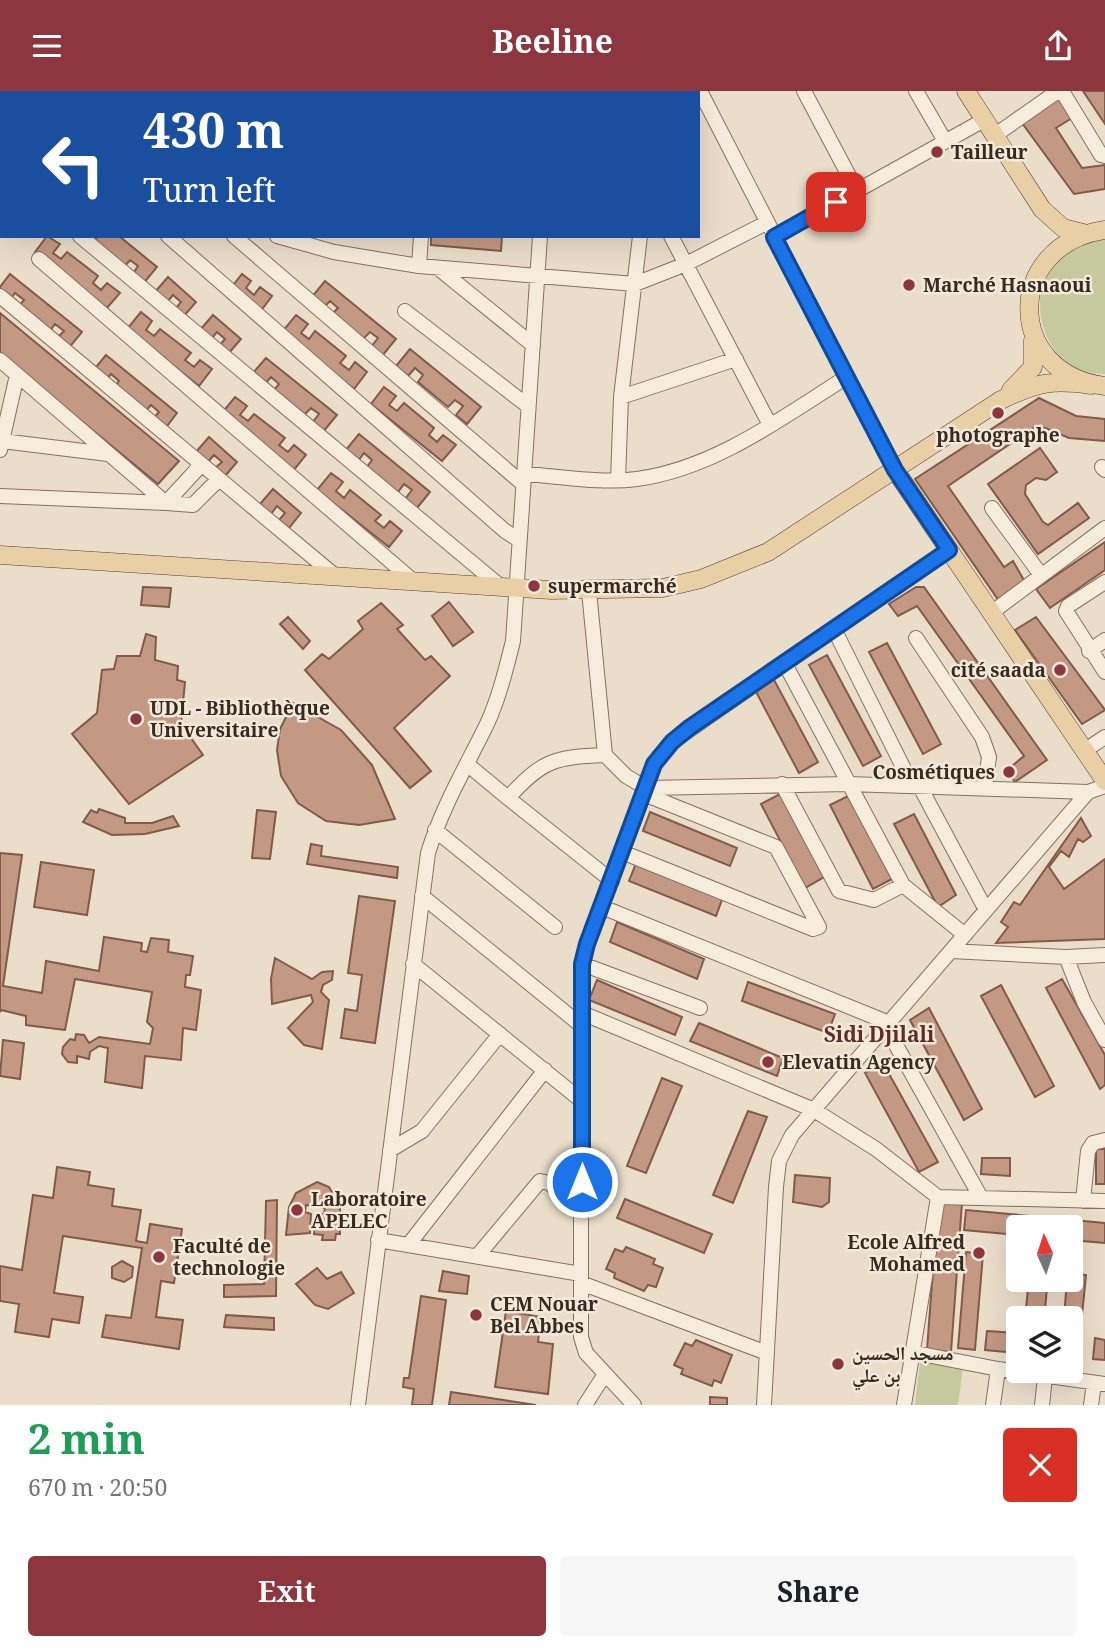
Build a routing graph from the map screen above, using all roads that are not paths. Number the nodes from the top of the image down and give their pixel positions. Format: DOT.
graph roads {
  1 [pos="700,91"];
  2 [pos="804,91"];
  3 [pos="916,91"];
  4 [pos="966,91"];
  5 [pos="1060,91"];
  6 [pos="984,120"];
  7 [pos="994,136"];
  8 [pos="945,141"];
  9 [pos="1105,156"];
  10 [pos="857,191"];
  11 [pos="1042,209"];
  12 [pos="766,223"];
  13 [pos="1105,229"];
  14 [pos="1083,233"];
  15 [pos="774,237"];
  16 [pos="82,238"];
  17 [pos="170,238"];
  18 [pos="236,238"];
  19 [pos="284,238"];
  20 [pos="421,238"];
  21 [pos="540,238"];
  22 [pos="640,238"];
  23 [pos="672,238"];
  24 [pos="39,259"];
  25 [pos="1046,259"];
  26 [pos="686,264"];
  27 [pos="419,266"];
  28 [pos="438,268"];
  29 [pos="537,275"];
  30 [pos="635,284"];
  31 [pos="0,296"];
  32 [pos="405,311"];
  33 [pos="1031,326"];
  34 [pos="533,345"];
  35 [pos="736,359"];
  36 [pos="0,360"];
  37 [pos="17,375"];
  38 [pos="845,379"];
  39 [pos="1098,386"];
  40 [pos="621,397"];
  41 [pos="1001,400"];
  42 [pos="528,406"];
  43 [pos="770,425"];
  44 [pos="1,446"];
  45 [pos="109,454"];
  46 [pos="201,465"];
  47 [pos="895,470"];
  48 [pos="524,479"];
  49 [pos="218,480"];
  50 [pos="618,480"];
  51 [pos="0,496"];
  52 [pos="166,503"];
  53 [pos="992,508"];
  54 [pos="1105,528"];
  55 [pos="519,540"];
  56 [pos="949,550"];
  57 [pos="0,555"];
  58 [pos="333,574"];
  59 [pos="1041,575"];
  60 [pos="411,579"];
  61 [pos="1105,582"];
  62 [pos="508,586"];
  63 [pos="589,591"];
  64 [pos="991,613"];
  65 [pos="834,629"];
  66 [pos="916,638"];
  67 [pos="1105,640"];
  68 [pos="1089,651"];
  69 [pos="784,662"];
  70 [pos="1105,672"];
  71 [pos="1105,737"];
  72 [pos="1084,751"];
  73 [pos="606,755"];
  74 [pos="467,764"];
  75 [pos="782,784"];
  76 [pos="848,784"];
  77 [pos="1105,784"];
  78 [pos="916,785"];
  79 [pos="985,786"];
  80 [pos="645,791"];
  81 [pos="1088,792"];
  82 [pos="508,798"];
  83 [pos="435,830"];
  84 [pos="622,852"];
  85 [pos="612,881"];
  86 [pos="903,885"];
  87 [pos="422,896"];
  88 [pos="602,907"];
  89 [pos="986,910"];
  90 [pos="555,927"];
  91 [pos="965,935"];
  92 [pos="951,951"];
  93 [pos="1105,955"];
  94 [pos="1066,957"];
  95 [pos="413,964"];
  96 [pos="582,964"];
  97 [pos="700,1008"];
  98 [pos="582,1020"];
  99 [pos="887,1026"];
  100 [pos="500,1034"];
  101 [pos="1105,1040"];
  102 [pos="545,1070"];
  103 [pos="582,1101"];
  104 [pos="814,1110"];
  105 [pos="392,1133"];
  106 [pos="406,1140"];
  107 [pos="1105,1140"];
  108 [pos="390,1150"];
  109 [pos="980,1196"];
  110 [pos="938,1197"];
  111 [pos="1083,1201"];
  112 [pos="1105,1201"];
  113 [pos="581,1210"];
  114 [pos="378,1240"];
  115 [pos="409,1244"];
  116 [pos="479,1254"];
  117 [pos="581,1278"];
  118 [pos="911,1352"];
  119 [pos="767,1353"];
  120 [pos="998,1369"];
  121 [pos="1006,1370"];
  122 [pos="605,1374"];
  123 [pos="1044,1383"];
  124 [pos="1099,1384"];
  125 [pos="358,1405"];
  126 [pos="585,1405"];
  127 [pos="634,1405"];
  128 [pos="764,1405"];
  129 [pos="904,1405"];
  130 [pos="993,1405"];
  131 [pos="1042,1405"];
  132 [pos="1091,1405"];
  1 -- 12 [label="street"];
  2 -- 10 [label="street"];
  3 -- 8 [label="street"];
  4 -- 6 [label="main road"];
  5 -- 7 [label="street"];
  5 -- 9 [label="street"];
  6 -- 7 [label="main road"];
  6 -- 8 [label="street"];
  7 -- 11 [label="main road"];
  8 -- 10 [label="street"];
  10 -- 15 [label="street"];
  11 -- 14 [label="main road"];
  11 -- 25 [label="main road"];
  12 -- 15 [label="street"];
  12 -- 26 [label="street"];
  13 -- 14 [label="main road"];
  14 -- 25 [label="main road"];
  15 -- 38 [label="street"];
  16 -- 62 [label="street"];
  17 -- 55 [label="street"];
  18 -- 48 [label="street"];
  19 -- 27 [label="street"];
  20 -- 27 [label="street"];
  21 -- 29 [label="street"];
  22 -- 30 [label="street"];
  23 -- 26 [label="street"];
  24 -- 60 [label="street"];
  25 -- 33 [label="main road"];
  26 -- 30 [label="street"];
  26 -- 35 [label="street"];
  27 -- 28 [label="street"];
  28 -- 29 [label="street"];
  28 -- 34 [label="street"];
  29 -- 30 [label="street"];
  29 -- 34 [label="street"];
  30 -- 40 [label="street"];
  31 -- 46 [label="street"];
  32 -- 42 [label="street"];
  33 -- 39 [label="main road"];
  33 -- 41 [label="main road"];
  34 -- 42 [label="street"];
  35 -- 40 [label="street"];
  35 -- 43 [label="street"];
  36 -- 37 [label="street"];
  37 -- 44 [label="street"];
  37 -- 45 [label="street"];
  38 -- 43 [label="street"];
  38 -- 47 [label="street"];
  39 -- 41 [label="main road"];
  40 -- 50 [label="street"];
  41 -- 47 [label="main road"];
  42 -- 48 [label="street"];
  43 -- 50 [label="street"];
  44 -- 45 [label="street"];
  45 -- 52 [label="street"];
  46 -- 49 [label="street"];
  46 -- 52 [label="street"];
  47 -- 56 [label="main road"];
  47 -- 63 [label="main road"];
  48 -- 50 [label="street"];
  48 -- 55 [label="street"];
  49 -- 52 [label="street"];
  49 -- 58 [label="street"];
  51 -- 52 [label="street"];
  53 -- 59 [label="street"];
  54 -- 59 [label="street"];
  55 -- 62 [label="street"];
  56 -- 64 [label="main road"];
  56 -- 65 [label="street"];
  57 -- 58 [label="main road"];
  58 -- 60 [label="main road"];
  59 -- 64 [label="street"];
  60 -- 62 [label="main road"];
  61 -- 68 [label="street"];
  62 -- 63 [label="main road"];
  62 -- 74 [label="street"];
  63 -- 73 [label="street"];
  64 -- 72 [label="main road"];
  65 -- 69 [label="street"];
  65 -- 78 [label="street"];
  66 -- 79 [label="street"];
  67 -- 68 [label="street"];
  68 -- 70 [label="street"];
  69 -- 76 [label="street"];
  69 -- 80 [label="street"];
  71 -- 72 [label="street"];
  72 -- 77 [label="main road"];
  73 -- 80 [label="street"];
  73 -- 82 [label="street"];
  74 -- 82 [label="street"];
  74 -- 83 [label="street"];
  75 -- 76 [label="street"];
  75 -- 80 [label="street"];
  75 -- 86 [label="street"];
  76 -- 78 [label="street"];
  76 -- 86 [label="street"];
  77 -- 81 [label="street"];
  78 -- 79 [label="street"];
  78 -- 89 [label="street"];
  79 -- 81 [label="street"];
  80 -- 84 [label="street"];
  80 -- 84 [label="street"];
  81 -- 89 [label="street"];
  82 -- 85 [label="street"];
  83 -- 87 [label="street"];
  83 -- 90 [label="street"];
  84 -- 85 [label="street"];
  85 -- 88 [label="street"];
  86 -- 91 [label="street"];
  87 -- 95 [label="street"];
  87 -- 98 [label="street"];
  88 -- 96 [label="street"];
  88 -- 99 [label="street"];
  89 -- 91 [label="street"];
  91 -- 92 [label="street"];
  92 -- 94 [label="street"];
  92 -- 99 [label="street"];
  93 -- 94 [label="street"];
  94 -- 101 [label="street"];
  95 -- 100 [label="street"];
  95 -- 105 [label="street"];
  96 -- 97 [label="street"];
  96 -- 98 [label="street"];
  98 -- 103 [label="street"];
  98 -- 104 [label="street"];
  99 -- 104 [label="street"];
  99 -- 109 [label="street"];
  100 -- 102 [label="street"];
  100 -- 106 [label="street"];
  102 -- 103 [label="street"];
  102 -- 115 [label="street"];
  103 -- 113 [label="street"];
  104 -- 110 [label="street"];
  104 -- 119 [label="street"];
  105 -- 106 [label="street"];
  105 -- 108 [label="street"];
  106 -- 108 [label="street"];
  107 -- 111 [label="street"];
  108 -- 114 [label="street"];
  109 -- 110 [label="street"];
  109 -- 111 [label="street"];
  110 -- 118 [label="street"];
  111 -- 112 [label="street"];
  113 -- 116 [label="street"];
  113 -- 117 [label="street"];
  114 -- 115 [label="street"];
  114 -- 125 [label="street"];
  115 -- 116 [label="street"];
  116 -- 117 [label="street"];
  117 -- 119 [label="street"];
  117 -- 122 [label="street"];
  118 -- 120 [label="street"];
  118 -- 129 [label="street"];
  119 -- 128 [label="street"];
  120 -- 121 [label="street"];
  120 -- 130 [label="street"];
  122 -- 126 [label="street"];
  122 -- 127 [label="street"];
  123 -- 131 [label="street"];
  124 -- 132 [label="street"];
}
